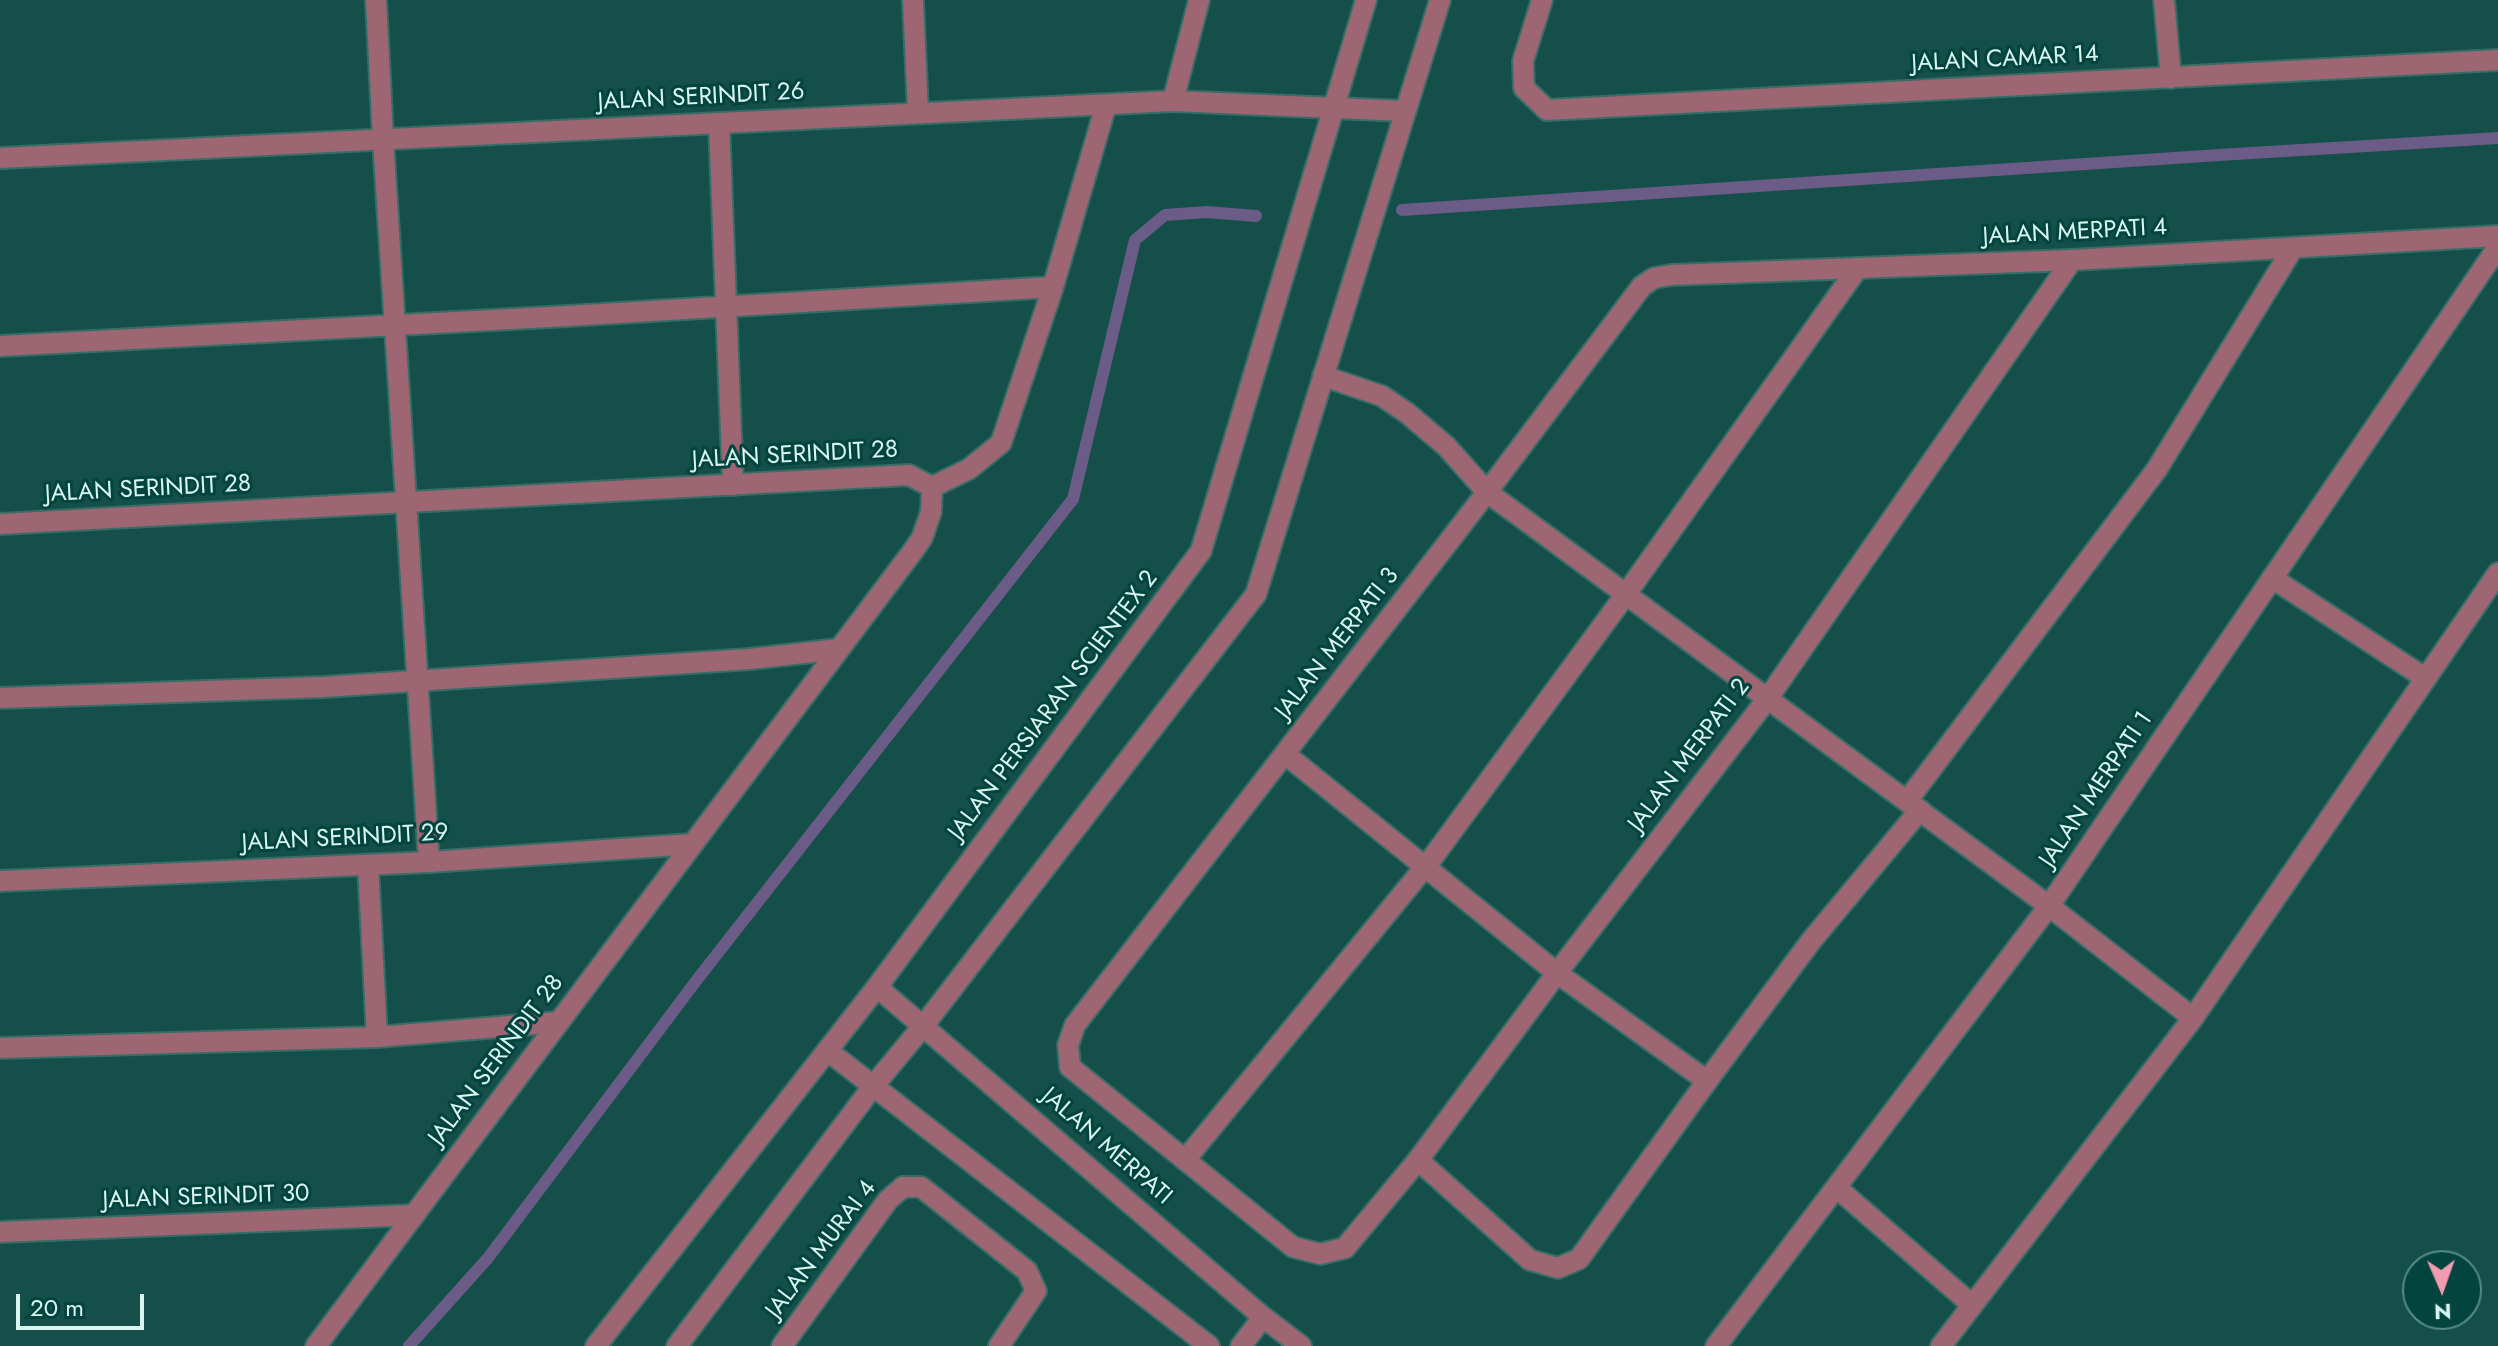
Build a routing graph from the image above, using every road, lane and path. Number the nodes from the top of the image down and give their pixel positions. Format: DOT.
graph roads {
  1 [pos="376,0"];
  2 [pos="913,0"];
  3 [pos="1199,0"];
  4 [pos="1366,0"];
  5 [pos="1440,0"];
  6 [pos="1542,0"];
  7 [pos="2164,0"];
  8 [pos="2498,60"];
  9 [pos="2171,78"];
  10 [pos="1173,101"];
  11 [pos="1106,105"];
  12 [pos="1334,107"];
  13 [pos="1405,111"];
  14 [pos="918,113"];
  15 [pos="719,123"];
  16 [pos="383,139"];
  17 [pos="0,158"];
  18 [pos="2498,236"];
  19 [pos="2498,247"];
  20 [pos="2293,248"];
  21 [pos="2072,260"];
  22 [pos="1857,269"];
  23 [pos="1654,278"];
  24 [pos="1053,287"];
  25 [pos="726,307"];
  26 [pos="394,325"];
  27 [pos="0,346"];
  28 [pos="1323,376"];
  29 [pos="733,485"];
  30 [pos="932,487"];
  31 [pos="1487,492"];
  32 [pos="406,502"];
  33 [pos="0,524"];
  34 [pos="2498,573"];
  35 [pos="2272,578"];
  36 [pos="1626,594"];
  37 [pos="839,649"];
  38 [pos="2425,678"];
  39 [pos="417,681"];
  40 [pos="0,698"];
  41 [pos="1768,698"];
  42 [pos="1285,754"];
  43 [pos="1914,806"];
  44 [pos="693,844"];
  45 [pos="429,862"];
  46 [pos="368,865"];
  47 [pos="1425,866"];
  48 [pos="0,881"];
  49 [pos="2049,906"];
  50 [pos="1557,973"];
  51 [pos="877,987"];
  52 [pos="2193,1018"];
  53 [pos="558,1022"];
  54 [pos="924,1025"];
  55 [pos="377,1037"];
  56 [pos="0,1048"];
  57 [pos="828,1051"];
  58 [pos="1707,1081"];
  59 [pos="874,1085"];
  60 [pos="1185,1160"];
  61 [pos="1418,1160"];
  62 [pos="1837,1188"];
  63 [pos="414,1215"];
  64 [pos="0,1232"];
  65 [pos="1971,1304"];
  66 [pos="1263,1317"];
  67 [pos="316,1346"];
  68 [pos="596,1346"];
  69 [pos="677,1346"];
  70 [pos="782,1346"];
  71 [pos="999,1346"];
  72 [pos="1209,1346"];
  73 [pos="1241,1346"];
  74 [pos="1301,1346"];
  75 [pos="1716,1346"];
  76 [pos="1941,1346"];
  1 -- 16 [label="street"];
  2 -- 14 [label="street"];
  3 -- 10 [label="street"];
  4 -- 12 [label="street, JALAN PERSIARAN SCIENTEX 2"];
  5 -- 13 [label="street"];
  6 -- 9 [label="street, JALAN CAMAR 14"];
  7 -- 9 [label="street"];
  8 -- 9 [label="street, JALAN CAMAR 14"];
  10 -- 11 [label="street, JALAN SERINDIT 26"];
  10 -- 12 [label="street, JALAN SERINDIT 26"];
  11 -- 14 [label="street, JALAN SERINDIT 26"];
  11 -- 24 [label="street"];
  12 -- 13 [label="street, JALAN SERINDIT 26"];
  12 -- 51 [label="street, JALAN PERSIARAN SCIENTEX 2"];
  13 -- 28 [label="street"];
  14 -- 15 [label="street, JALAN SERINDIT 26"];
  15 -- 16 [label="street, JALAN SERINDIT 26"];
  15 -- 25 [label="street"];
  16 -- 17 [label="street, JALAN SERINDIT 26"];
  16 -- 26 [label="street"];
  18 -- 20 [label="street, JALAN MERPATI 4"];
  19 -- 35 [label="street, JALAN MERPATI 1"];
  20 -- 21 [label="street, JALAN MERPATI 4"];
  20 -- 43 [label="street"];
  21 -- 22 [label="street, JALAN MERPATI 4"];
  21 -- 41 [label="street, JALAN MERPATI 2"];
  22 -- 23 [label="street, JALAN MERPATI 4"];
  22 -- 36 [label="street"];
  23 -- 31 [label="street, JALAN MERPATI 3"];
  24 -- 25 [label="street"];
  24 -- 30 [label="street"];
  25 -- 26 [label="street"];
  25 -- 29 [label="street"];
  26 -- 27 [label="street"];
  26 -- 32 [label="street"];
  28 -- 31 [label="street"];
  28 -- 54 [label="street"];
  29 -- 30 [label="street, JALAN SERINDIT 28"];
  29 -- 32 [label="street, JALAN SERINDIT 28"];
  30 -- 37 [label="street, JALAN SERINDIT 28"];
  31 -- 36 [label="street"];
  31 -- 42 [label="street, JALAN MERPATI 3"];
  32 -- 33 [label="street, JALAN SERINDIT 28"];
  32 -- 39 [label="street"];
  34 -- 38 [label="street"];
  35 -- 38 [label="street"];
  35 -- 49 [label="street, JALAN MERPATI 1"];
  36 -- 41 [label="street"];
  36 -- 47 [label="street"];
  37 -- 39 [label="street"];
  37 -- 44 [label="street, JALAN SERINDIT 28"];
  38 -- 52 [label="street"];
  39 -- 40 [label="street"];
  39 -- 45 [label="street"];
  41 -- 43 [label="street"];
  41 -- 50 [label="street, JALAN MERPATI 2"];
  42 -- 47 [label="street"];
  42 -- 60 [label="street, JALAN MERPATI 3"];
  43 -- 49 [label="street"];
  43 -- 58 [label="street"];
  44 -- 45 [label="street, JALAN SERINDIT 29"];
  44 -- 53 [label="street, JALAN SERINDIT 28"];
  45 -- 46 [label="street, JALAN SERINDIT 29"];
  46 -- 48 [label="street, JALAN SERINDIT 29"];
  46 -- 55 [label="street"];
  47 -- 50 [label="street"];
  47 -- 60 [label="street"];
  49 -- 52 [label="street"];
  49 -- 62 [label="street, JALAN MERPATI 1"];
  50 -- 58 [label="street"];
  50 -- 61 [label="street, JALAN MERPATI 2"];
  51 -- 54 [label="street, JALAN MERPATI"];
  51 -- 57 [label="street, JALAN PERSIARAN SCIENTEX 2"];
  52 -- 65 [label="street"];
  53 -- 55 [label="street"];
  53 -- 63 [label="street, JALAN SERINDIT 28"];
  54 -- 59 [label="street"];
  54 -- 66 [label="street, JALAN MERPATI"];
  55 -- 56 [label="street"];
  57 -- 59 [label="street"];
  57 -- 68 [label="street, JALAN PERSIARAN SCIENTEX 2"];
  58 -- 61 [label="street"];
  59 -- 69 [label="street"];
  59 -- 72 [label="street"];
  60 -- 61 [label="street, JALAN MERPATI 2"];
  62 -- 65 [label="street"];
  62 -- 75 [label="street, JALAN MERPATI 1"];
  63 -- 64 [label="street, JALAN SERINDIT 30"];
  63 -- 67 [label="street, JALAN SERINDIT 28"];
  65 -- 76 [label="street"];
  66 -- 73 [label="street"];
  66 -- 74 [label="street, JALAN MERPATI"];
  70 -- 71 [label="street, JALAN MURAI 4"];
}
